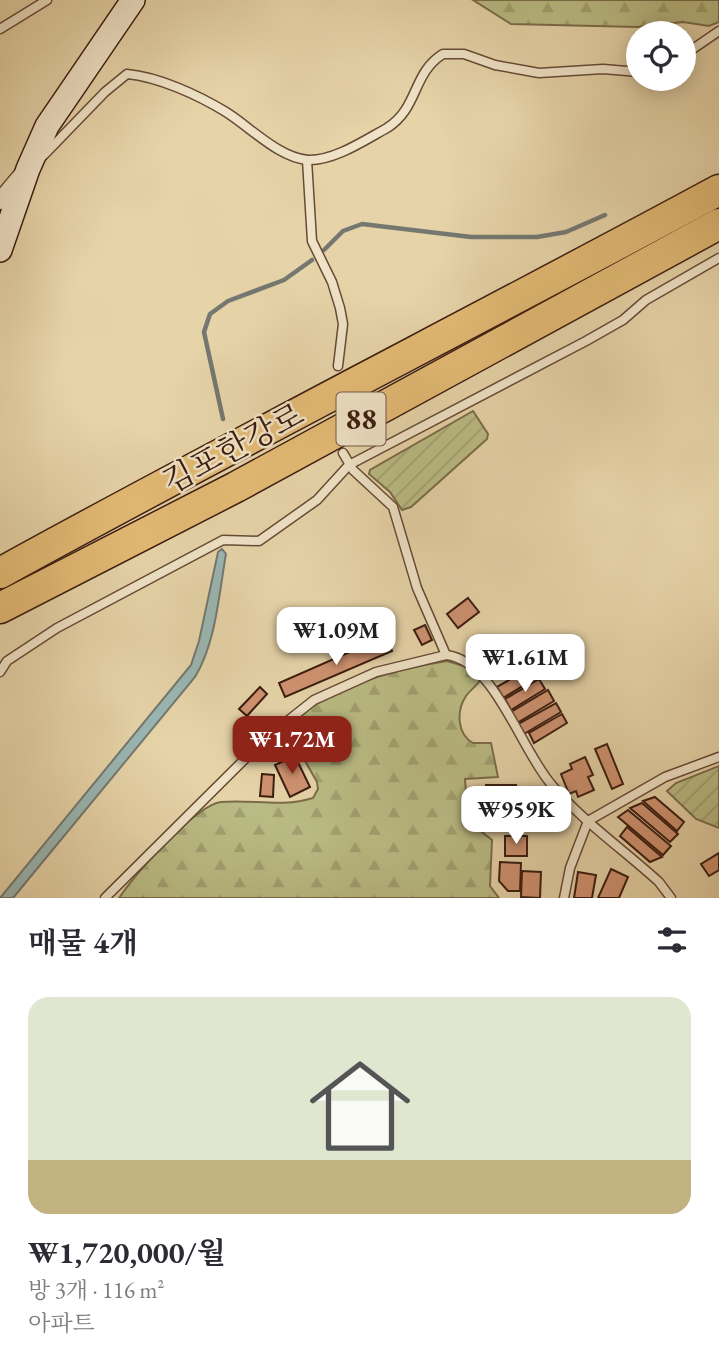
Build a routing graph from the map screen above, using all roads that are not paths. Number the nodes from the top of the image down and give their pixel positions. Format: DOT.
graph roads {
  1 [pos="47,0"];
  2 [pos="133,0"];
  3 [pos="0,29"];
  4 [pos="719,31"];
  5 [pos="696,47"];
  6 [pos="626,71"];
  7 [pos="307,160"];
  8 [pos="28,169"];
  9 [pos="719,190"];
  10 [pos="0,201"];
  11 [pos="719,224"];
  12 [pos="0,250"];
  13 [pos="719,258"];
  14 [pos="338,366"];
  15 [pos="344,453"];
  16 [pos="349,465"];
  17 [pos="0,572"];
  18 [pos="0,608"];
  19 [pos="446,655"];
  20 [pos="0,672"];
  21 [pos="719,757"];
  22 [pos="588,821"];
  23 [pos="104,898"];
  24 [pos="564,898"];
  25 [pos="671,898"];
  1 -- 3 [label="lane"];
  2 -- 8 [label="main road"];
  4 -- 5 [label="lane"];
  6 -- 7 [label="lane"];
  7 -- 8 [label="lane"];
  7 -- 14 [label="lane"];
  8 -- 10 [label="street"];
  8 -- 12 [label="main road"];
  9 -- 17 [label="highway, 김포한강로 / 88"];
  11 -- 18 [label="highway, 김포한강로 / 88"];
  13 -- 16 [label="lane"];
  15 -- 16 [label="lane"];
  16 -- 19 [label="lane"];
  16 -- 20 [label="lane"];
  19 -- 22 [label="lane"];
  19 -- 23 [label="lane"];
  21 -- 22 [label="lane"];
  22 -- 24 [label="lane"];
  22 -- 25 [label="lane"];
}
